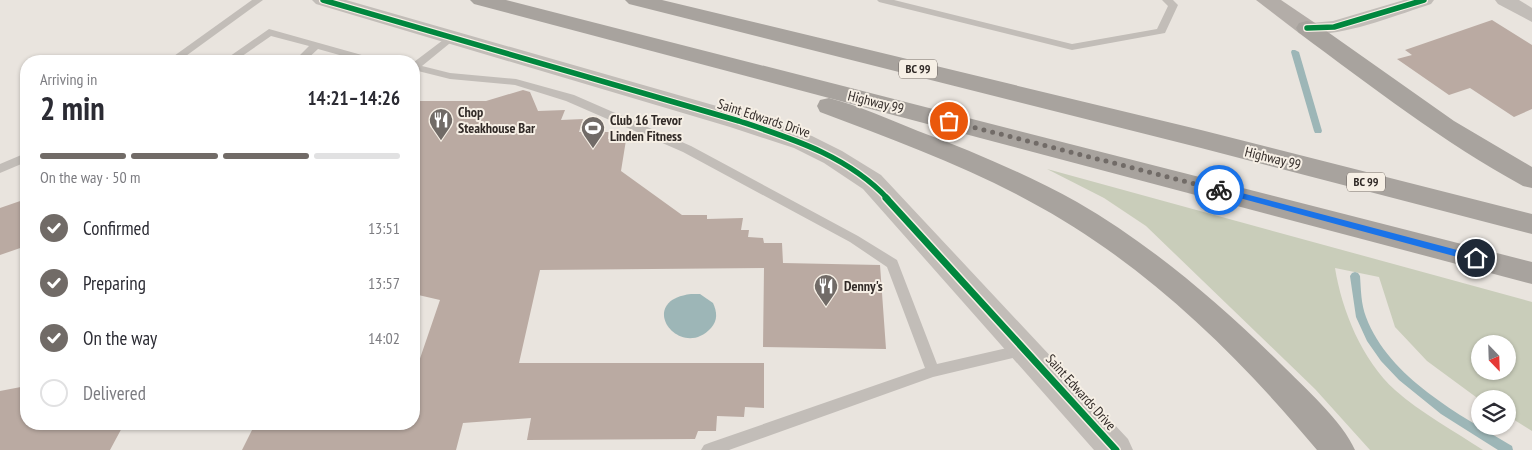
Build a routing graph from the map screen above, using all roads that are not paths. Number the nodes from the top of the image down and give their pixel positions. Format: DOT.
graph roads {
  1 [pos="258,0"];
  2 [pos="322,0"];
  3 [pos="481,0"];
  4 [pos="636,0"];
  5 [pos="882,0"];
  6 [pos="923,0"];
  7 [pos="1167,0"];
  8 [pos="1267,0"];
  9 [pos="1424,0"];
  10 [pos="1505,0"];
  11 [pos="935,13"];
  12 [pos="1532,16"];
  13 [pos="1307,28"];
  14 [pos="451,37"];
  15 [pos="316,45"];
  16 [pos="180,55"];
  17 [pos="236,55"];
  18 [pos="305,55"];
  19 [pos="351,55"];
  20 [pos="704,58"];
  21 [pos="420,62"];
  22 [pos="420,68"];
  23 [pos="20,160"];
  24 [pos="0,168"];
  25 [pos="1532,179"];
  26 [pos="1532,224"];
  27 [pos="1532,273"];
  28 [pos="1027,350"];
  29 [pos="933,371"];
  30 [pos="709,450"];
  31 [pos="1116,450"];
  32 [pos="1338,450"];
  1 -- 16 [label="lane"];
  2 -- 14 [label="street, Saint Edwards Drive"];
  3 -- 20 [label="highway, Highway 99"];
  4 -- 26 [label="highway, Highway 99 / BC 99"];
  5 -- 11 [label="lane"];
  6 -- 11 [label="lane"];
  7 -- 11 [label="lane"];
  8 -- 13 [label="main road"];
  9 -- 13 [label="street"];
  10 -- 12 [label="street"];
  13 -- 25 [label="highway"];
  14 -- 21 [label="lane"];
  14 -- 28 [label="street, Saint Edwards Drive"];
  15 -- 17 [label="lane"];
  15 -- 18 [label="lane"];
  15 -- 19 [label="lane"];
  20 -- 27 [label="highway, Highway 99"];
  20 -- 32 [label="highway"];
  22 -- 29 [label="lane"];
  23 -- 24 [label="lane"];
  28 -- 29 [label="lane"];
  28 -- 31 [label="street, Saint Edwards Drive"];
  29 -- 30 [label="lane"];
}
